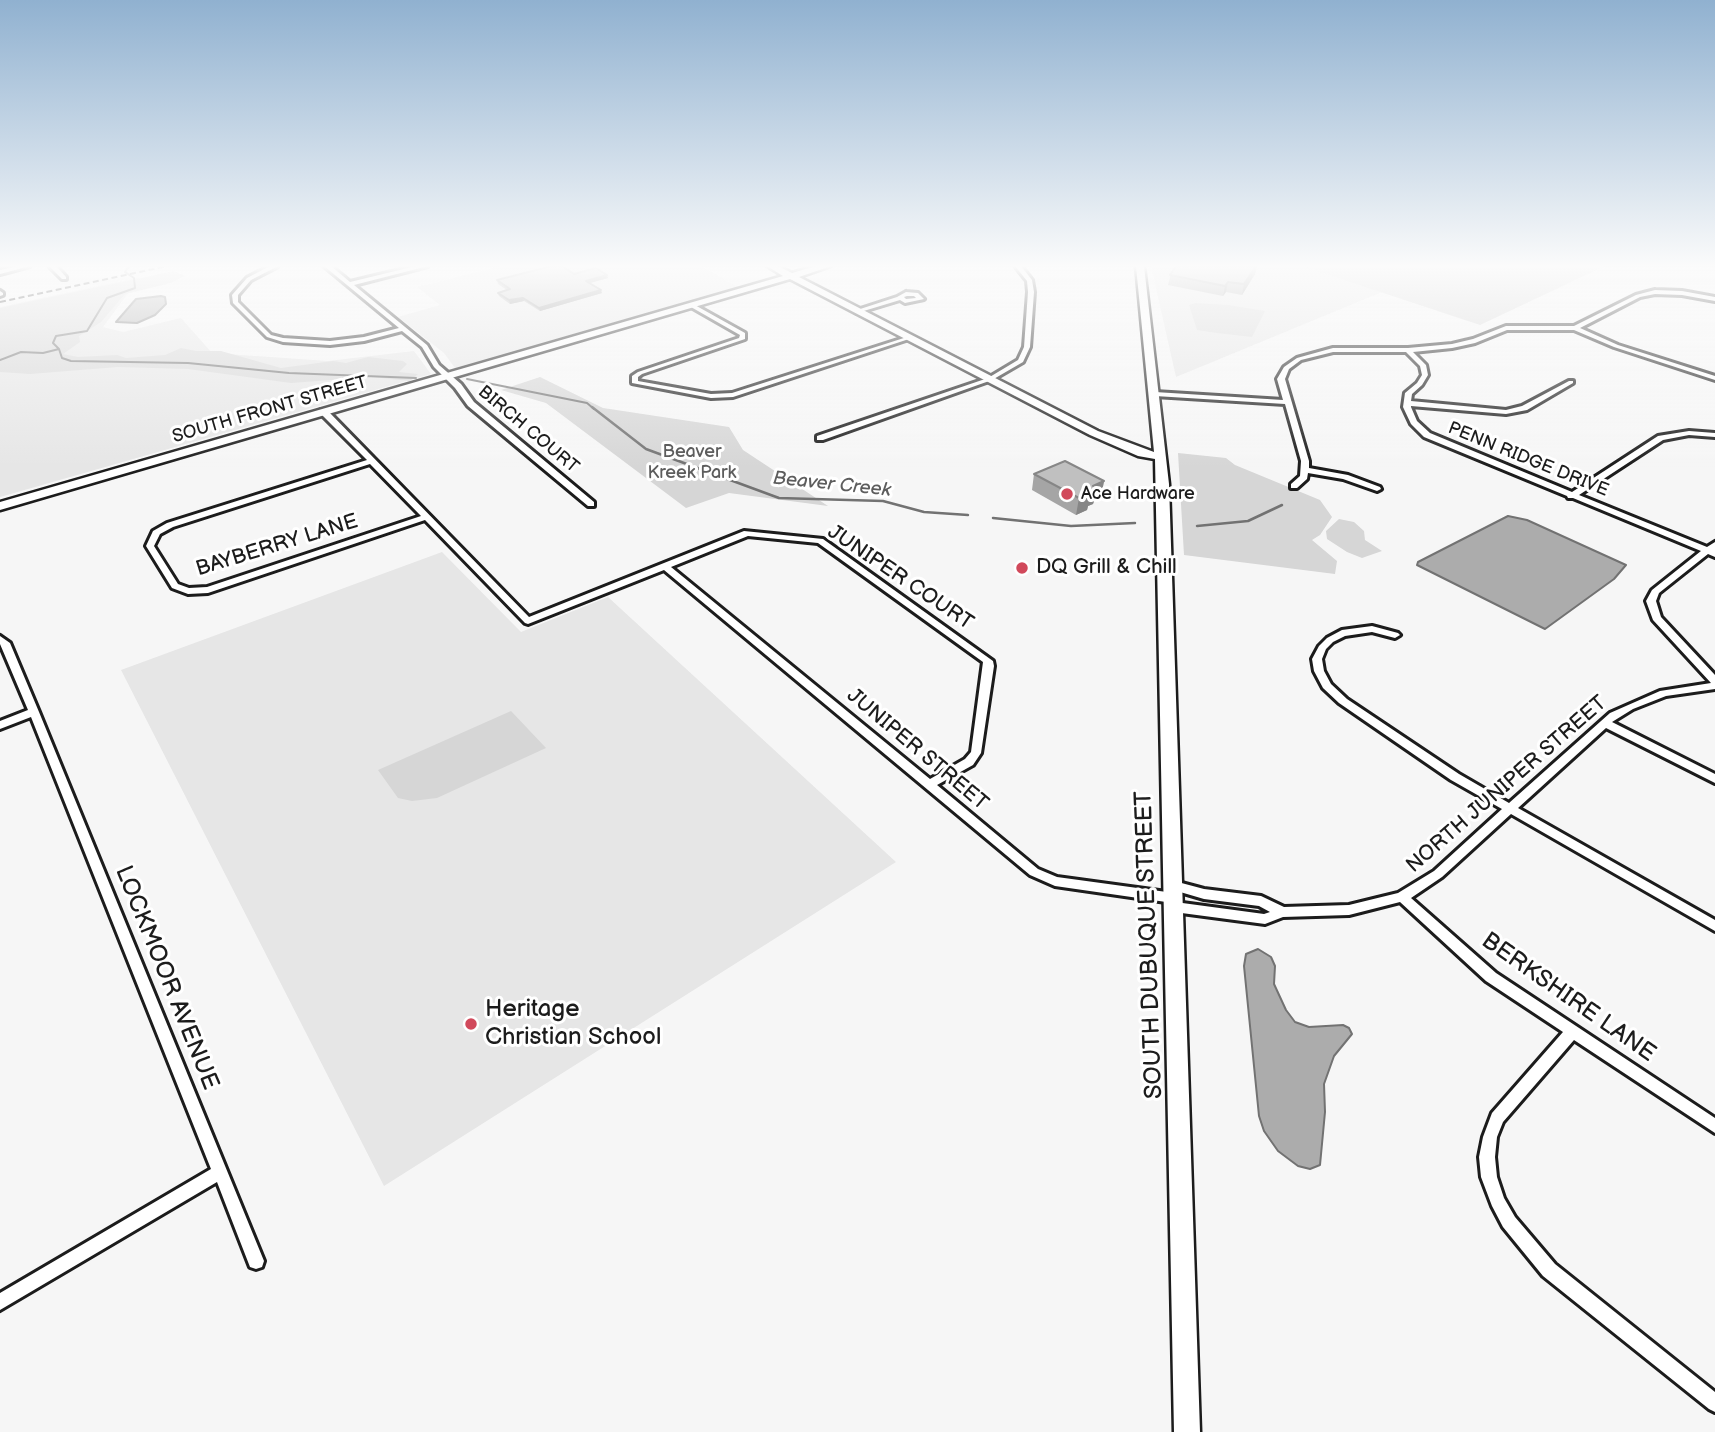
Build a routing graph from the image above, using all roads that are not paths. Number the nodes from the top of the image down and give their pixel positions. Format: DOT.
graph roads {
  1 [pos="266,333"];
  2 [pos="386,333"];
  3 [pos="407,333"];
  4 [pos="600,333"];
  5 [pos="741,333"];
  6 [pos="899,333"];
  7 [pos="1028,333"];
  8 [pos="1148,333"];
  9 [pos="1494,333"];
  10 [pos="1586,333"];
  11 [pos="909,338"];
  12 [pos="1408,351"];
  13 [pos="448,377"];
  14 [pos="1715,378"];
  15 [pos="989,379"];
  16 [pos="1571,382"];
  17 [pos="1155,394"];
  18 [pos="1287,402"];
  19 [pos="1407,403"];
  20 [pos="324,412"];
  21 [pos="1715,435"];
  22 [pos="820,438"];
  23 [pos="1161,457"];
  24 [pos="372,461"];
  25 [pos="1306,470"];
  26 [pos="1294,486"];
  27 [pos="1377,489"];
  28 [pos="1570,496"];
  29 [pos="591,504"];
  30 [pos="0,506"];
  31 [pos="426,517"];
  32 [pos="1712,550"];
  33 [pos="665,566"];
  34 [pos="1395,635"];
  35 [pos="0,639"];
  36 [pos="1715,683"];
  37 [pos="34,712"];
  38 [pos="1605,723"];
  39 [pos="0,725"];
  40 [pos="1715,779"];
  41 [pos="929,785"];
  42 [pos="1508,808"];
  43 [pos="1174,897"];
  44 [pos="1402,897"];
  45 [pos="1282,912"];
  46 [pos="1715,926"];
  47 [pos="1573,1031"];
  48 [pos="1715,1126"];
  49 [pos="220,1172"];
  50 [pos="257,1261"];
  51 [pos="0,1302"];
  52 [pos="1715,1403"];
  53 [pos="1187,1432"];
  1 -- 2 [label="street"];
  3 -- 13 [label="street, BIRCH COURT"];
  4 -- 13 [label="street, SOUTH FRONT STREET"];
  5 -- 11 [label="street"];
  6 -- 11 [label="street"];
  7 -- 15 [label="street"];
  8 -- 17 [label="street, SOUTH DUBUQUE STREET"];
  9 -- 12 [label="street"];
  10 -- 14 [label="street"];
  11 -- 15 [label="street"];
  12 -- 18 [label="street"];
  12 -- 19 [label="street"];
  13 -- 20 [label="street, SOUTH FRONT STREET"];
  13 -- 29 [label="street, BIRCH COURT"];
  15 -- 22 [label="street"];
  15 -- 23 [label="street"];
  16 -- 19 [label="street"];
  17 -- 18 [label="street"];
  17 -- 23 [label="street, SOUTH DUBUQUE STREET"];
  18 -- 25 [label="street"];
  19 -- 28 [label="street, PENN RIDGE DRIVE"];
  20 -- 24 [label="street"];
  20 -- 30 [label="street, SOUTH FRONT STREET"];
  21 -- 28 [label="street"];
  23 -- 43 [label="street, SOUTH DUBUQUE STREET"];
  24 -- 31 [label="street"];
  24 -- 31 [label="street, BAYBERRY LANE"];
  25 -- 26 [label="street"];
  25 -- 27 [label="street"];
  28 -- 32 [label="street, PENN RIDGE DRIVE"];
  31 -- 33 [label="street, JUNIPER COURT"];
  32 -- 36 [label="street"];
  33 -- 41 [label="street, JUNIPER STREET"];
  33 -- 41 [label="street, JUNIPER COURT"];
  34 -- 42 [label="street"];
  35 -- 37 [label="street, LOCKMOOR AVENUE"];
  36 -- 38 [label="street, NORTH JUNIPER STREET"];
  37 -- 39 [label="street"];
  37 -- 49 [label="street, LOCKMOOR AVENUE"];
  38 -- 40 [label="street"];
  38 -- 42 [label="street, NORTH JUNIPER STREET"];
  41 -- 43 [label="street, JUNIPER STREET"];
  42 -- 44 [label="street, NORTH JUNIPER STREET"];
  42 -- 46 [label="street"];
  43 -- 45 [label="street, NORTH JUNIPER STREET"];
  43 -- 45 [label="street, NORTH JUNIPER STREET"];
  43 -- 53 [label="street, SOUTH DUBUQUE STREET"];
  44 -- 45 [label="street, NORTH JUNIPER STREET"];
  44 -- 47 [label="street, BERKSHIRE LANE"];
  47 -- 48 [label="street, BERKSHIRE LANE"];
  47 -- 52 [label="street"];
  49 -- 50 [label="street, LOCKMOOR AVENUE"];
  49 -- 51 [label="street"];
}
